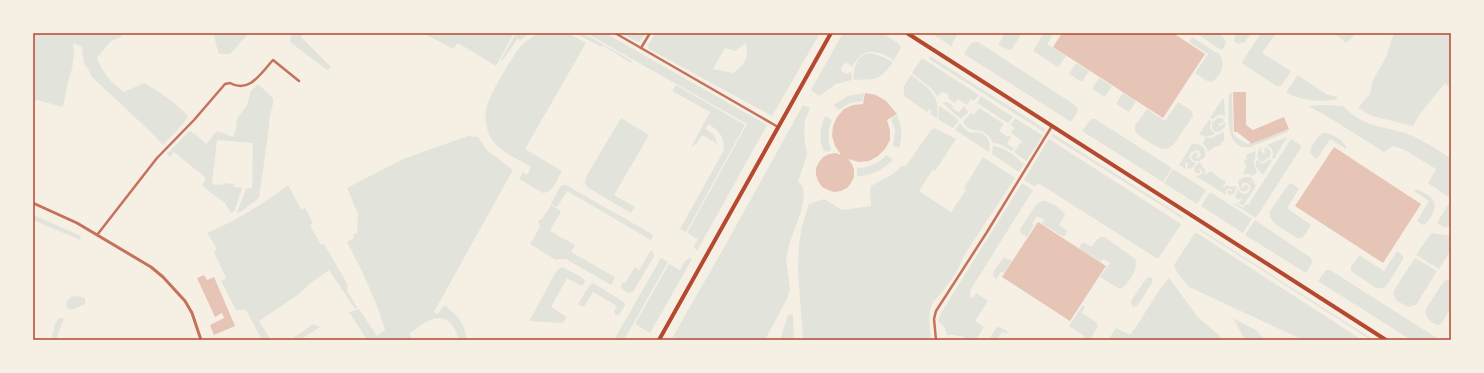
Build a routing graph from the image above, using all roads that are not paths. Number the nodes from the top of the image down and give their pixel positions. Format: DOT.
graph roads {
  1 [pos="614,33"];
  2 [pos="650,33"];
  3 [pos="831,33"];
  4 [pos="907,33"];
  5 [pos="641,48"];
  6 [pos="299,80"];
  7 [pos="1052,126"];
  8 [pos="778,127"];
  9 [pos="33,203"];
  10 [pos="97,236"];
  11 [pos="201,340"];
  12 [pos="659,340"];
  13 [pos="936,340"];
  14 [pos="1386,340"];
  1 -- 5 [label="street"];
  2 -- 5 [label="street"];
  3 -- 8 [label="main road"];
  4 -- 7 [label="main road"];
  5 -- 8 [label="street"];
  6 -- 10 [label="street"];
  7 -- 13 [label="street"];
  7 -- 14 [label="main road"];
  8 -- 12 [label="main road"];
  9 -- 10 [label="street"];
  10 -- 11 [label="street"];
}
